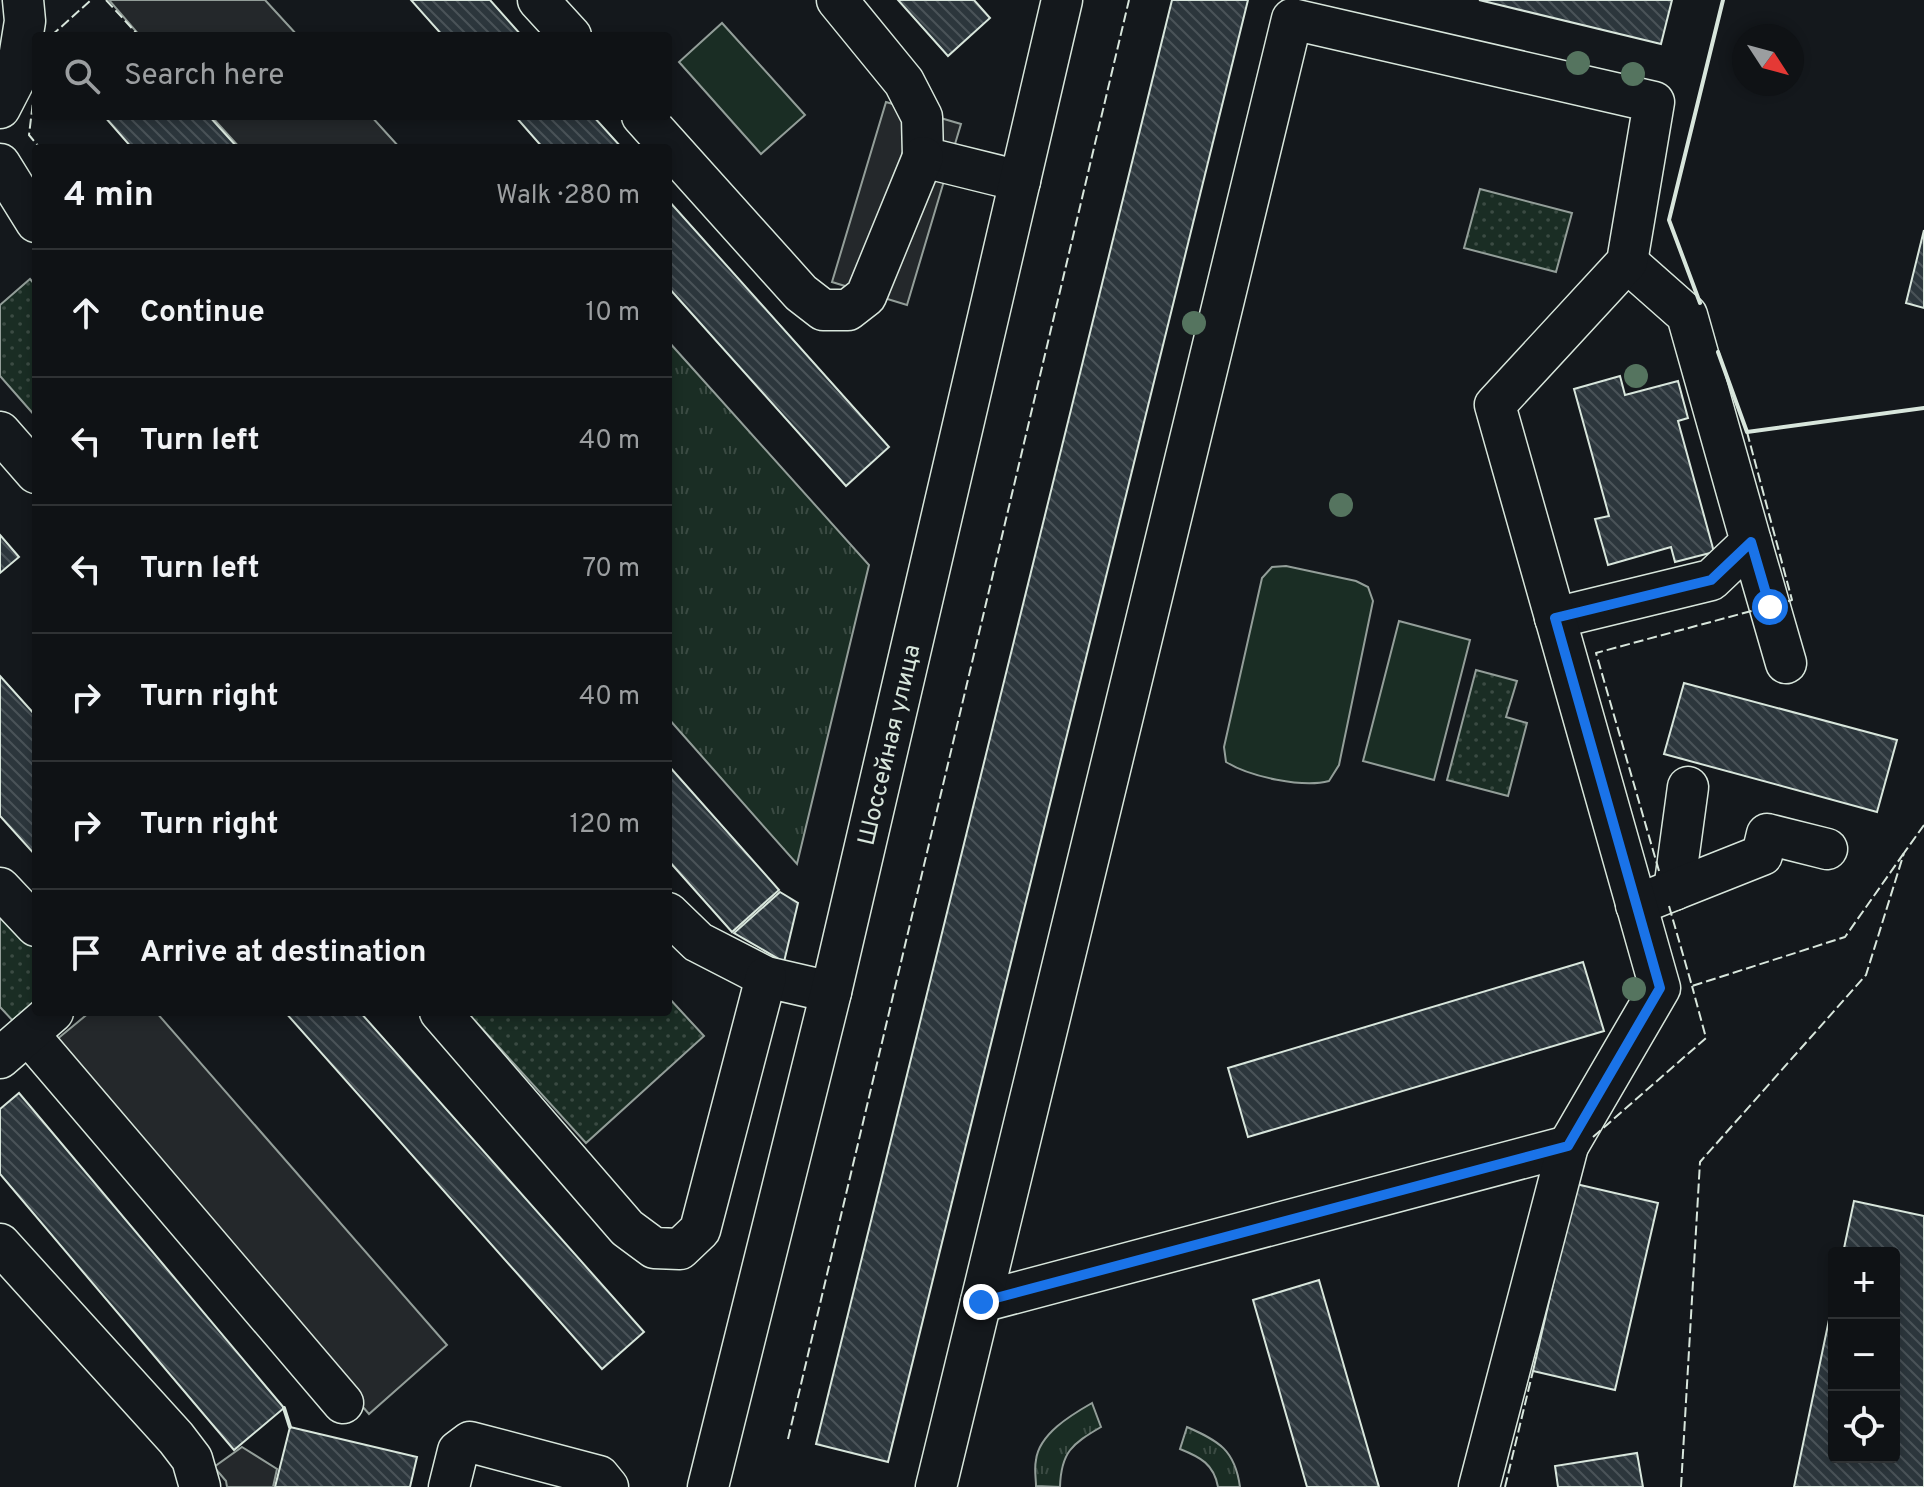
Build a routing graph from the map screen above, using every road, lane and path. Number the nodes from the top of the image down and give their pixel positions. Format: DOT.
graph roads {
  1 [pos="23,0"];
  2 [pos="538,0"];
  3 [pos="837,0"];
  4 [pos="1062,0"];
  5 [pos="567,32"];
  6 [pos="0,108"];
  7 [pos="646,120"];
  8 [pos="667,144"];
  9 [pos="672,149"];
  10 [pos="923,157"];
  11 [pos="0,164"];
  12 [pos="1020,181"];
  13 [pos="32,216"];
  14 [pos="1627,262"];
  15 [pos="0,432"];
  16 [pos="32,468"];
  17 [pos="1751,542"];
  18 [pos="1555,618"];
  19 [pos="1786,663"];
  20 [pos="1688,787"];
  21 [pos="1827,849"];
  22 [pos="0,888"];
  23 [pos="1674,890"];
  24 [pos="1636,905"];
  25 [pos="672,917"];
  26 [pos="32,922"];
  27 [pos="766,977"];
  28 [pos="831,992"];
  29 [pos="443,1016"];
  30 [pos="27,1035"];
  31 [pos="1568,1146"];
  32 [pos="0,1244"];
  33 [pos="981,1302"];
  34 [pos="343,1403"];
  35 [pos="200,1487"];
  36 [pos="449,1487"];
  37 [pos="608,1487"];
  38 [pos="708,1487"];
  39 [pos="936,1487"];
  40 [pos="1479,1487"];
  1 -- 6 [label="street"];
  2 -- 5 [label="street"];
  3 -- 10 [label="street"];
  4 -- 12 [label="street, Шоссейная улица"];
  7 -- 8 [label="street"];
  9 -- 10 [label="street"];
  10 -- 12 [label="street"];
  11 -- 13 [label="street"];
  12 -- 28 [label="street, Шоссейная улица"];
  14 -- 17 [label="street"];
  14 -- 18 [label="street"];
  14 -- 33 [label="street"];
  15 -- 16 [label="street"];
  17 -- 18 [label="street"];
  17 -- 19 [label="street"];
  18 -- 24 [label="street"];
  20 -- 23 [label="street"];
  21 -- 23 [label="street"];
  22 -- 26 [label="street"];
  23 -- 24 [label="street"];
  24 -- 31 [label="street"];
  25 -- 27 [label="street"];
  27 -- 28 [label="street"];
  27 -- 29 [label="street"];
  28 -- 38 [label="street, Шоссейная улица"];
  30 -- 34 [label="street"];
  31 -- 33 [label="street"];
  31 -- 40 [label="street"];
  32 -- 35 [label="street"];
  33 -- 39 [label="street"];
  36 -- 37 [label="street"];
}
